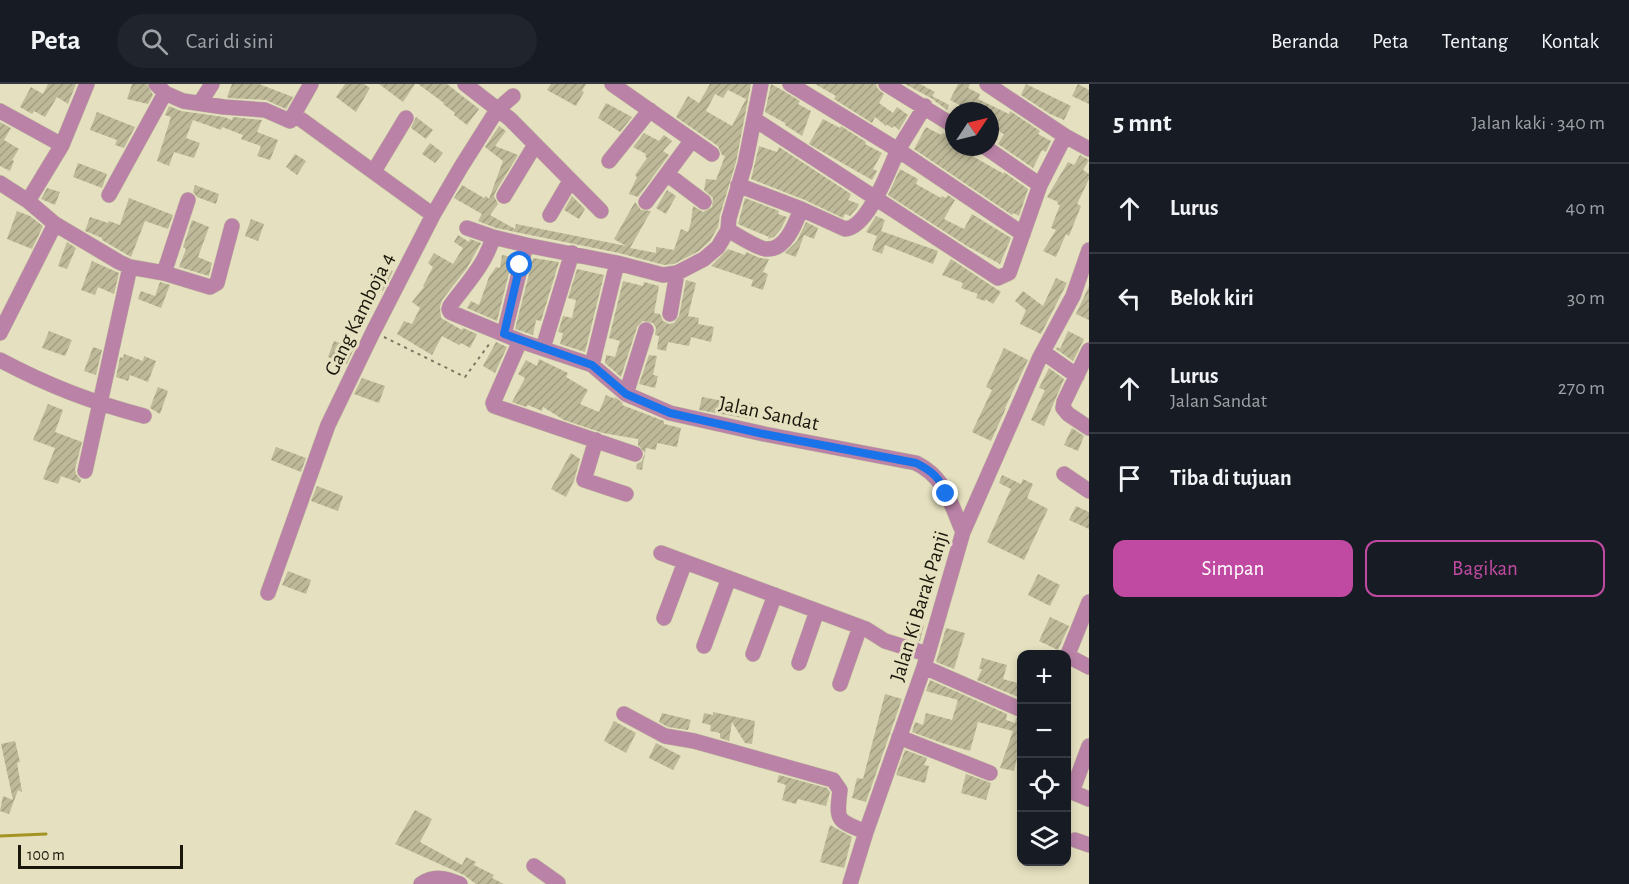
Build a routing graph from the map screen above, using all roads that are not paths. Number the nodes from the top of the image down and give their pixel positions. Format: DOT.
graph roads {
  1 [pos="87,84"];
  2 [pos="212,84"];
  3 [pos="311,84"];
  4 [pos="465,84"];
  5 [pos="612,84"];
  6 [pos="761,84"];
  7 [pos="790,84"];
  8 [pos="886,84"];
  9 [pos="987,84"];
  10 [pos="160,88"];
  11 [pos="513,96"];
  12 [pos="200,103"];
  13 [pos="925,106"];
  14 [pos="497,110"];
  15 [pos="650,110"];
  16 [pos="0,111"];
  17 [pos="296,115"];
  18 [pos="406,118"];
  19 [pos="754,119"];
  20 [pos="945,120"];
  21 [pos="1065,136"];
  22 [pos="692,140"];
  23 [pos="62,145"];
  24 [pos="535,145"];
  25 [pos="1089,149"];
  26 [pos="898,150"];
  27 [pos="712,154"];
  28 [pos="998,156"];
  29 [pos="609,161"];
  30 [pos="374,171"];
  31 [pos="667,174"];
  32 [pos="570,181"];
  33 [pos="0,183"];
  34 [pos="738,184"];
  35 [pos="1040,184"];
  36 [pos="108,195"];
  37 [pos="504,196"];
  38 [pos="876,198"];
  39 [pos="188,200"];
  40 [pos="28,201"];
  41 [pos="646,202"];
  42 [pos="704,202"];
  43 [pos="801,209"];
  44 [pos="601,211"];
  45 [pos="433,215"];
  46 [pos="550,215"];
  47 [pos="55,224"];
  48 [pos="232,226"];
  49 [pos="468,228"];
  50 [pos="728,231"];
  51 [pos="1023,234"];
  52 [pos="493,237"];
  53 [pos="525,245"];
  54 [pos="1089,250"];
  55 [pos="572,253"];
  56 [pos="617,263"];
  57 [pos="130,267"];
  58 [pos="1086,272"];
  59 [pos="164,273"];
  60 [pos="677,273"];
  61 [pos="670,314"];
  62 [pos="646,330"];
  63 [pos="0,333"];
  64 [pos="501,333"];
  65 [pos="520,341"];
  66 [pos="543,348"];
  67 [pos="1089,350"];
  68 [pos="1042,352"];
  69 [pos="0,360"];
  70 [pos="592,365"];
  71 [pos="1077,376"];
  72 [pos="626,394"];
  73 [pos="100,405"];
  74 [pos="144,416"];
  75 [pos="1089,428"];
  76 [pos="596,440"];
  77 [pos="635,454"];
  78 [pos="85,471"];
  79 [pos="1064,474"];
  80 [pos="1089,491"];
  81 [pos="626,494"];
  82 [pos="963,532"];
  83 [pos="661,553"];
  84 [pos="685,562"];
  85 [pos="729,578"];
  86 [pos="268,593"];
  87 [pos="775,595"];
  88 [pos="1089,602"];
  89 [pos="817,611"];
  90 [pos="664,618"];
  91 [pos="860,627"];
  92 [pos="704,646"];
  93 [pos="1070,650"];
  94 [pos="753,654"];
  95 [pos="1071,660"];
  96 [pos="925,661"];
  97 [pos="799,663"];
  98 [pos="1089,667"];
  99 [pos="840,684"];
  100 [pos="1017,707"];
  101 [pos="624,714"];
  102 [pos="899,737"];
  103 [pos="1089,746"];
  104 [pos="990,773"];
  105 [pos="1089,799"];
  106 [pos="866,832"];
  107 [pos="534,866"];
  108 [pos="560,880"];
  109 [pos="421,884"];
  110 [pos="460,884"];
  111 [pos="850,884"];
  1 -- 23 [label="street"];
  2 -- 12 [label="street"];
  3 -- 17 [label="street"];
  4 -- 14 [label="street"];
  5 -- 15 [label="street"];
  6 -- 19 [label="street"];
  7 -- 26 [label="street"];
  8 -- 13 [label="street"];
  9 -- 21 [label="street"];
  10 -- 12 [label="street"];
  10 -- 36 [label="street"];
  11 -- 14 [label="street, Gang Kamboja 4"];
  12 -- 17 [label="street"];
  13 -- 20 [label="street"];
  13 -- 26 [label="street"];
  14 -- 24 [label="street"];
  14 -- 45 [label="street, Gang Kamboja 4"];
  15 -- 22 [label="street"];
  15 -- 29 [label="street"];
  16 -- 23 [label="street"];
  17 -- 30 [label="street"];
  18 -- 30 [label="street"];
  19 -- 34 [label="street"];
  19 -- 38 [label="street"];
  21 -- 25 [label="street"];
  21 -- 35 [label="street"];
  22 -- 27 [label="street"];
  22 -- 31 [label="street"];
  23 -- 40 [label="street"];
  24 -- 32 [label="street"];
  24 -- 37 [label="street"];
  26 -- 38 [label="street"];
  26 -- 51 [label="street"];
  28 -- 35 [label="street"];
  30 -- 45 [label="street"];
  31 -- 41 [label="street"];
  31 -- 42 [label="street"];
  32 -- 44 [label="street"];
  32 -- 46 [label="street"];
  33 -- 40 [label="street"];
  34 -- 43 [label="street"];
  34 -- 50 [label="street"];
  35 -- 51 [label="street"];
  38 -- 43 [label="street"];
  38 -- 51 [label="street"];
  39 -- 59 [label="street"];
  40 -- 47 [label="street"];
  43 -- 50 [label="street"];
  45 -- 86 [label="street, Gang Kamboja 4"];
  47 -- 57 [label="street"];
  47 -- 63 [label="street"];
  48 -- 59 [label="street"];
  49 -- 52 [label="street"];
  50 -- 60 [label="street"];
  52 -- 53 [label="street"];
  52 -- 64 [label="street, Jalan Sandat"];
  53 -- 55 [label="street"];
  53 -- 64 [label="street"];
  54 -- 58 [label="street, Jalan Ki Barak Panji"];
  55 -- 56 [label="street"];
  55 -- 66 [label="street"];
  56 -- 60 [label="street"];
  56 -- 70 [label="street"];
  57 -- 59 [label="street"];
  57 -- 73 [label="street"];
  58 -- 68 [label="street, Jalan Ki Barak Panji"];
  60 -- 61 [label="street"];
  62 -- 72 [label="street"];
  64 -- 65 [label="street, Jalan Sandat"];
  65 -- 66 [label="street, Jalan Sandat"];
  65 -- 76 [label="street"];
  66 -- 70 [label="street, Jalan Sandat"];
  67 -- 71 [label="street"];
  68 -- 71 [label="street"];
  68 -- 82 [label="street, Jalan Ki Barak Panji"];
  69 -- 73 [label="street"];
  70 -- 72 [label="street, Jalan Sandat"];
  71 -- 75 [label="street"];
  72 -- 82 [label="street, Jalan Sandat"];
  73 -- 74 [label="street"];
  73 -- 78 [label="street"];
  76 -- 77 [label="street"];
  76 -- 81 [label="street"];
  79 -- 80 [label="street"];
  82 -- 96 [label="street, Jalan Ki Barak Panji"];
  83 -- 84 [label="street"];
  84 -- 85 [label="street"];
  84 -- 90 [label="street"];
  85 -- 87 [label="street"];
  85 -- 92 [label="street"];
  87 -- 89 [label="street"];
  87 -- 94 [label="street"];
  88 -- 93 [label="street"];
  89 -- 91 [label="street"];
  89 -- 97 [label="street"];
  91 -- 96 [label="street"];
  91 -- 99 [label="street"];
  95 -- 98 [label="street"];
  96 -- 100 [label="street"];
  96 -- 102 [label="street, Jalan Ki Barak Panji"];
  101 -- 106 [label="street"];
  102 -- 104 [label="street"];
  102 -- 106 [label="street, Jalan Ki Barak Panji"];
  103 -- 105 [label="street"];
  106 -- 111 [label="street, Jalan Ki Barak Panji"];
  107 -- 108 [label="street"];
  109 -- 110 [label="street"];
}
